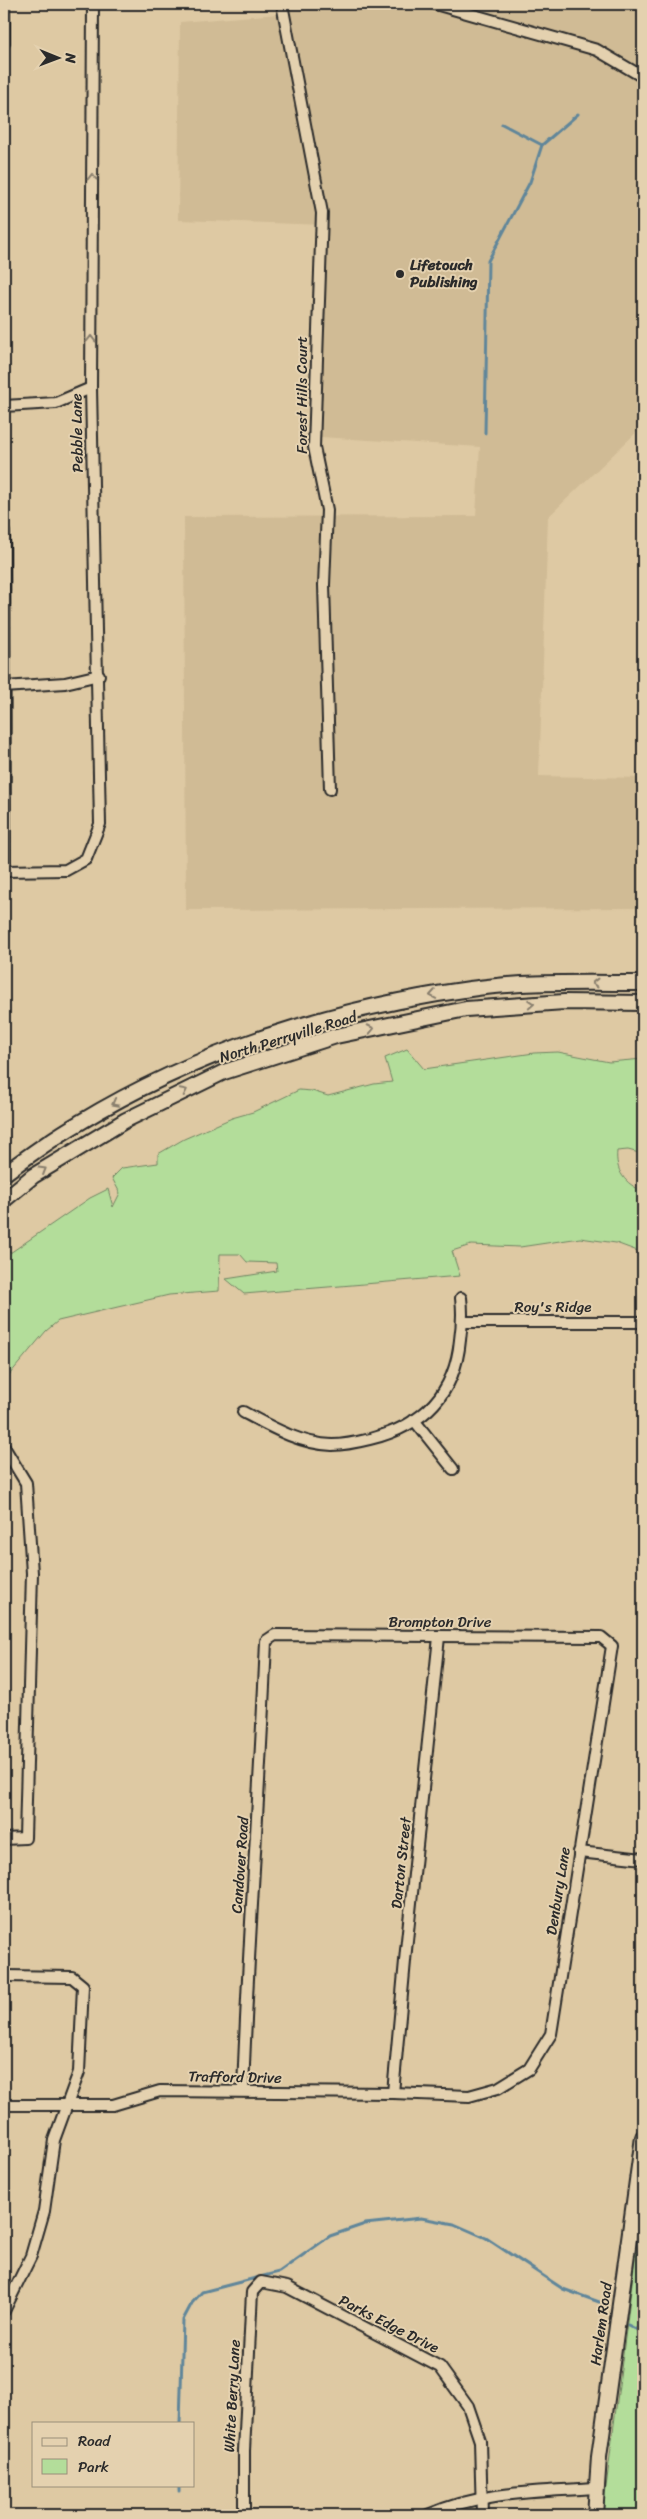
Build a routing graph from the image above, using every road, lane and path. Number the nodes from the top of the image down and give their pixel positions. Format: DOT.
graph roads {
  1 [pos="4,4"];
  2 [pos="93,4"];
  3 [pos="282,4"];
  4 [pos="435,4"];
  5 [pos="4,43"];
  6 [pos="643,77"];
  7 [pos="91,388"];
  8 [pos="4,406"];
  9 [pos="4,532"];
  10 [pos="99,675"];
  11 [pos="4,687"];
  12 [pos="330,789"];
  13 [pos="4,870"];
  14 [pos="643,983"];
  15 [pos="643,1003"];
  16 [pos="4,1174"];
  17 [pos="4,1200"];
  18 [pos="461,1298"];
  19 [pos="462,1322"];
  20 [pos="643,1322"];
  21 [pos="243,1412"];
  22 [pos="414,1420"];
  23 [pos="4,1447"];
  24 [pos="454,1469"];
  25 [pos="440,1637"];
  26 [pos="266,1641"];
  27 [pos="612,1646"];
  28 [pos="4,1839"];
  29 [pos="579,1852"];
  30 [pos="643,1859"];
  31 [pos="4,1976"];
  32 [pos="243,2092"];
  33 [pos="393,2093"];
  34 [pos="469,2096"];
  35 [pos="4,2105"];
  36 [pos="65,2105"];
  37 [pos="643,2137"];
  38 [pos="261,2282"];
  39 [pos="4,2312"];
  40 [pos="596,2488"];
  41 [pos="480,2498"];
  42 [pos="244,2515"];
  43 [pos="428,2515"];
  44 [pos="482,2515"];
  45 [pos="595,2515"];
  1 -- 5 [label="street"];
  7 -- 2 [label="street, Pebble Lane, one-way"];
  3 -- 12 [label="street, Forest Hills Court"];
  4 -- 6 [label="street"];
  7 -- 8 [label="street"];
  7 -- 10 [label="street, Pebble Lane"];
  9 -- 11 [label="street"];
  10 -- 11 [label="street"];
  10 -- 13 [label="street, Pebble Lane"];
  11 -- 13 [label="street"];
  14 -- 16 [label="main road, North Perryville Road, one-way"];
  17 -- 15 [label="main road, North Perryville Road, one-way"];
  18 -- 19 [label="street"];
  19 -- 20 [label="street, Roy's Ridge"];
  19 -- 22 [label="street"];
  21 -- 22 [label="street"];
  22 -- 24 [label="street"];
  23 -- 28 [label="street"];
  25 -- 26 [label="street, Brompton Drive"];
  25 -- 27 [label="street, Brompton Drive"];
  25 -- 33 [label="street, Darton Street"];
  26 -- 32 [label="street, Candover Road"];
  27 -- 29 [label="street, Denbury Lane"];
  29 -- 30 [label="street"];
  29 -- 34 [label="street, Denbury Lane"];
  31 -- 36 [label="street"];
  32 -- 33 [label="street, Trafford Drive"];
  32 -- 36 [label="street, Trafford Drive"];
  33 -- 34 [label="street, Trafford Drive"];
  35 -- 36 [label="street, Trafford Drive"];
  36 -- 39 [label="street"];
  37 -- 40 [label="main road, Harlem Road"];
  38 -- 41 [label="street, Parks Edge Drive"];
  38 -- 42 [label="street, White Berry Lane"];
  40 -- 41 [label="street"];
  40 -- 45 [label="main road, Harlem Road"];
  41 -- 43 [label="street"];
  41 -- 44 [label="street, Parks Edge Drive"];
}
